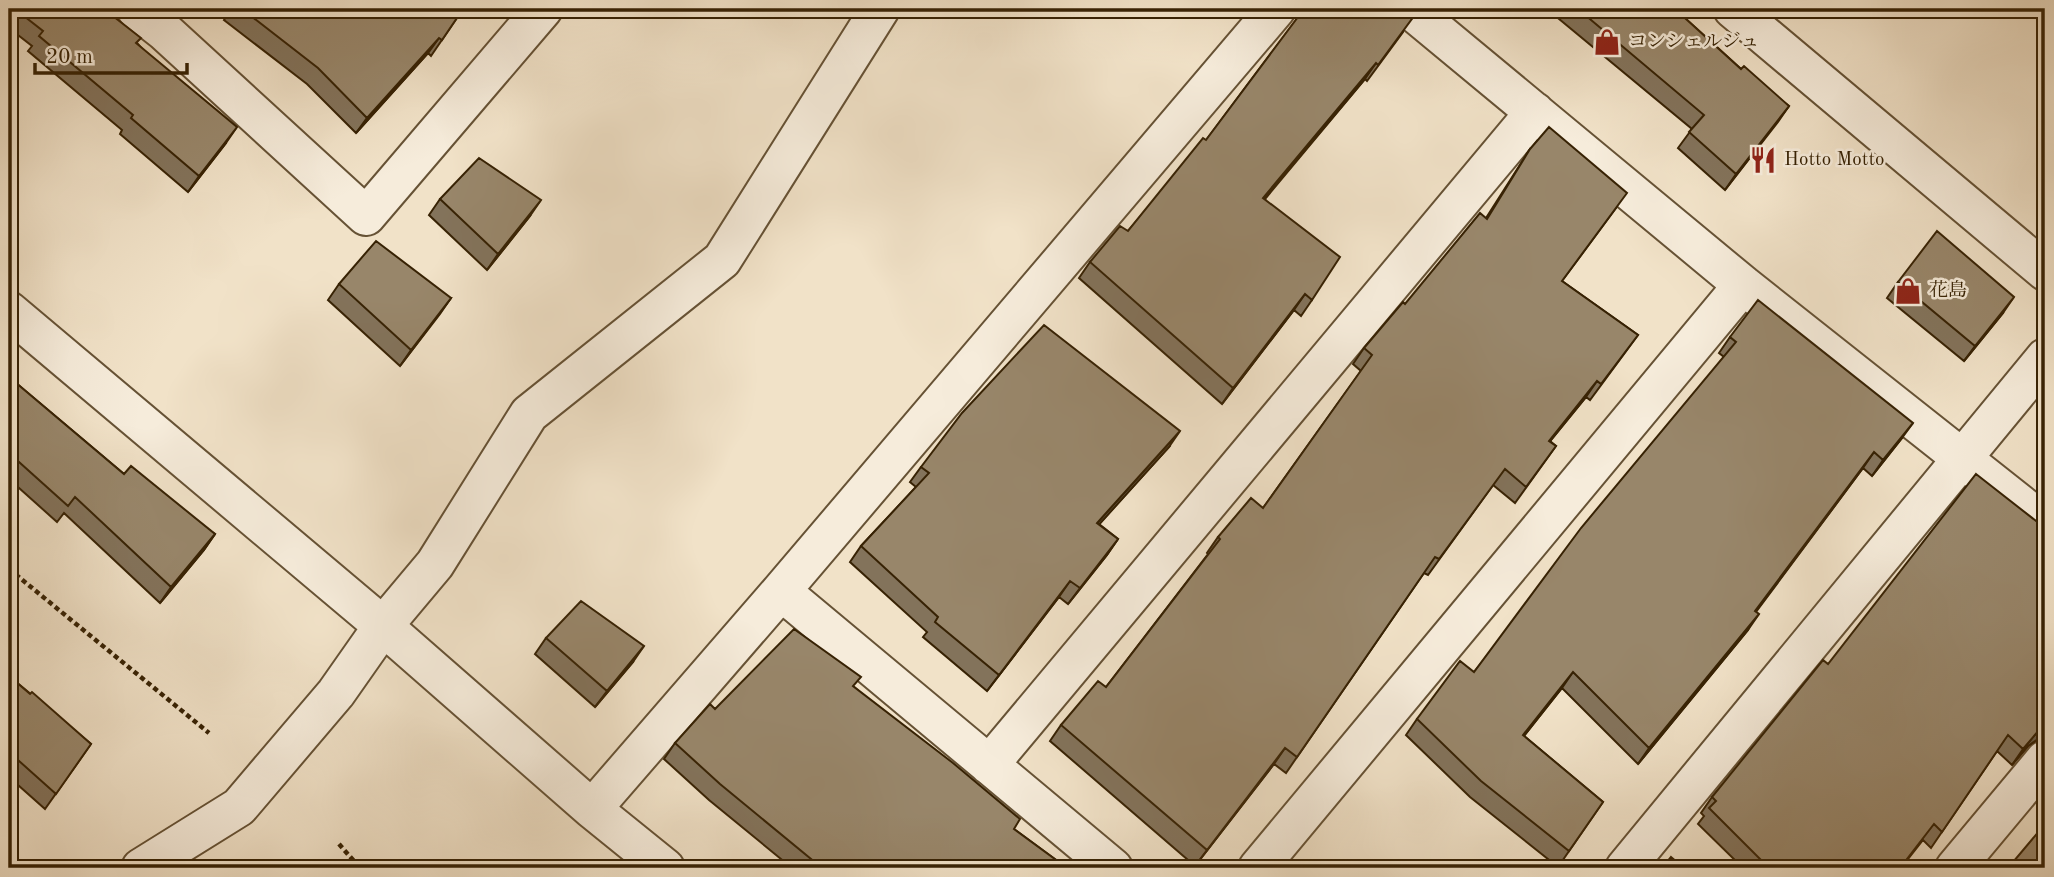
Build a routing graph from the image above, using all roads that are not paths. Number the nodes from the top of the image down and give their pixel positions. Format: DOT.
graph roads {
  1 [pos="543,9"];
  2 [pos="880,9"];
  3 [pos="1276,9"];
  4 [pos="1410,9"];
  5 [pos="1733,9"];
  6 [pos="161,16"];
  7 [pos="1535,112"];
  8 [pos="2045,271"];
  9 [pos="1743,285"];
  10 [pos="9,312"];
  11 [pos="2045,358"];
  12 [pos="1961,459"];
  13 [pos="2045,524"];
  14 [pos="781,591"];
  15 [pos="383,626"];
  16 [pos="2045,760"];
  17 [pos="989,765"];
  18 [pos="592,809"];
  19 [pos="141,868"];
  20 [pos="665,868"];
  21 [pos="1113,868"];
  22 [pos="1258,868"];
  23 [pos="1625,868"];
  24 [pos="1955,868"];
  1 -- 6 [label="street"];
  2 -- 15 [label="street"];
  3 -- 14 [label="street"];
  4 -- 7 [label="street"];
  5 -- 8 [label="street"];
  7 -- 9 [label="street"];
  7 -- 17 [label="street"];
  9 -- 12 [label="street"];
  9 -- 22 [label="street"];
  10 -- 15 [label="street"];
  11 -- 12 [label="street"];
  12 -- 13 [label="street"];
  12 -- 23 [label="street"];
  14 -- 17 [label="street"];
  14 -- 18 [label="street"];
  15 -- 18 [label="street"];
  15 -- 19 [label="street"];
  16 -- 24 [label="street"];
  17 -- 21 [label="street"];
  18 -- 20 [label="street"];
}
